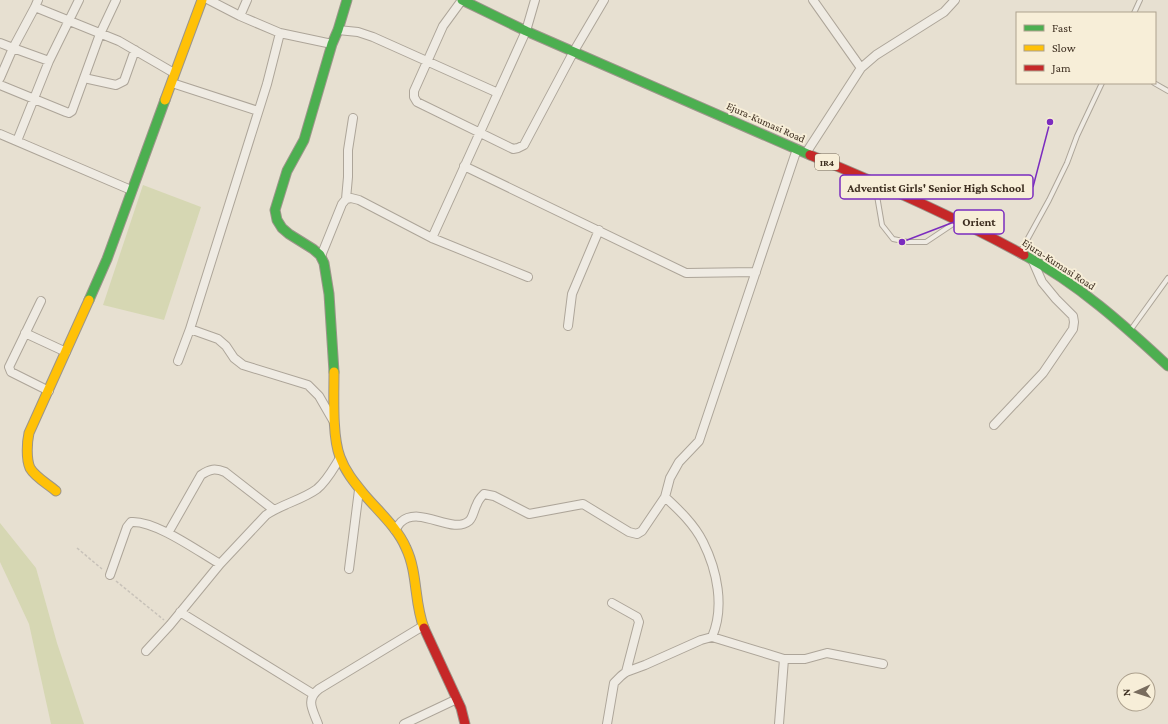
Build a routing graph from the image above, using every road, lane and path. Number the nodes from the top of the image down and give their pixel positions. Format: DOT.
graph roads {
  1 [pos="80,0"];
  2 [pos="116,0"];
  3 [pos="202,0"];
  4 [pos="209,0"];
  5 [pos="247,0"];
  6 [pos="347,0"];
  7 [pos="462,0"];
  8 [pos="535,0"];
  9 [pos="604,0"];
  10 [pos="813,0"];
  11 [pos="955,0"];
  12 [pos="1140,0"];
  13 [pos="36,3"];
  14 [pos="476,3"];
  15 [pos="1134,12"];
  16 [pos="240,16"];
  17 [pos="69,21"];
  18 [pos="338,30"];
  19 [pos="526,31"];
  20 [pos="280,33"];
  21 [pos="100,34"];
  22 [pos="0,43"];
  23 [pos="332,44"];
  24 [pos="13,48"];
  25 [pos="135,50"];
  26 [pos="574,51"];
  27 [pos="49,61"];
  28 [pos="427,61"];
  29 [pos="861,68"];
  30 [pos="174,73"];
  31 [pos="0,78"];
  32 [pos="84,78"];
  33 [pos="172,83"];
  34 [pos="1102,84"];
  35 [pos="1156,84"];
  36 [pos="0,85"];
  37 [pos="1168,92"];
  38 [pos="498,93"];
  39 [pos="34,98"];
  40 [pos="258,111"];
  41 [pos="353,118"];
  42 [pos="480,132"];
  43 [pos="0,134"];
  44 [pos="17,141"];
  45 [pos="797,149"];
  46 [pos="806,153"];
  47 [pos="464,166"];
  48 [pos="874,181"];
  49 [pos="131,190"];
  50 [pos="346,199"];
  51 [pos="958,221"];
  52 [pos="599,230"];
  53 [pos="432,238"];
  54 [pos="1020,253"];
  55 [pos="321,256"];
  56 [pos="1032,259"];
  57 [pos="756,272"];
  58 [pos="528,277"];
  59 [pos="1168,278"];
  60 [pos="41,301"];
  61 [pos="568,326"];
  62 [pos="190,329"];
  63 [pos="1130,330"];
  64 [pos="25,333"];
  65 [pos="66,352"];
  66 [pos="178,362"];
  67 [pos="1168,366"];
  68 [pos="49,391"];
  69 [pos="335,422"];
  70 [pos="994,425"];
  71 [pos="340,458"];
  72 [pos="359,490"];
  73 [pos="56,492"];
  74 [pos="665,496"];
  75 [pos="274,510"];
  76 [pos="395,530"];
  77 [pos="168,533"];
  78 [pos="77,548"];
  79 [pos="220,564"];
  80 [pos="349,569"];
  81 [pos="110,575"];
  82 [pos="612,603"];
  83 [pos="180,612"];
  84 [pos="170,625"];
  85 [pos="423,626"];
  86 [pos="712,637"];
  87 [pos="146,651"];
  88 [pos="784,659"];
  89 [pos="883,664"];
  90 [pos="626,672"];
  91 [pos="313,694"];
  92 [pos="456,699"];
  93 [pos="318,724"];
  94 [pos="404,724"];
  95 [pos="465,724"];
  96 [pos="607,724"];
  97 [pos="779,724"];
  1 -- 17 [label="street"];
  2 -- 21 [label="street"];
  3 -- 30 [label="street"];
  4 -- 16 [label="street"];
  5 -- 16 [label="street"];
  6 -- 18 [label="street"];
  7 -- 14 [label="street, Ejura-Kumasi Road / IR4"];
  7 -- 28 [label="street"];
  8 -- 19 [label="street"];
  9 -- 26 [label="street"];
  10 -- 29 [label="street"];
  11 -- 29 [label="street"];
  12 -- 15 [label="lane"];
  13 -- 17 [label="street"];
  13 -- 24 [label="street"];
  14 -- 19 [label="street, Ejura-Kumasi Road / IR4"];
  16 -- 20 [label="street"];
  17 -- 21 [label="street"];
  17 -- 27 [label="street"];
  18 -- 23 [label="street"];
  18 -- 28 [label="street"];
  19 -- 26 [label="street, Ejura-Kumasi Road / IR4"];
  19 -- 38 [label="street"];
  20 -- 23 [label="street"];
  20 -- 40 [label="street"];
  21 -- 25 [label="street"];
  21 -- 32 [label="street"];
  22 -- 24 [label="street"];
  23 -- 55 [label="street"];
  24 -- 27 [label="street"];
  24 -- 31 [label="street"];
  25 -- 30 [label="street"];
  25 -- 32 [label="street"];
  26 -- 42 [label="street"];
  26 -- 45 [label="street, Ejura-Kumasi Road / IR4"];
  27 -- 39 [label="street"];
  28 -- 38 [label="street"];
  28 -- 42 [label="street"];
  29 -- 46 [label="street"];
  30 -- 33 [label="street"];
  32 -- 39 [label="street"];
  33 -- 40 [label="street"];
  33 -- 49 [label="street"];
  34 -- 54 [label="lane"];
  35 -- 37 [label="lane"];
  36 -- 39 [label="street"];
  38 -- 42 [label="street"];
  39 -- 44 [label="street"];
  40 -- 62 [label="street"];
  41 -- 50 [label="street"];
  42 -- 47 [label="street"];
  43 -- 44 [label="street"];
  44 -- 49 [label="street"];
  45 -- 46 [label="street, Ejura-Kumasi Road / IR4"];
  45 -- 57 [label="street"];
  46 -- 48 [label="street, Ejura-Kumasi Road / IR4"];
  47 -- 52 [label="street"];
  47 -- 53 [label="street"];
  48 -- 51 [label="street, Ejura-Kumasi Road / IR4"];
  48 -- 51 [label="lane"];
  49 -- 65 [label="street"];
  50 -- 53 [label="street"];
  50 -- 55 [label="street"];
  51 -- 54 [label="street, Ejura-Kumasi Road / IR4"];
  52 -- 57 [label="street"];
  52 -- 61 [label="street"];
  53 -- 58 [label="street"];
  54 -- 56 [label="street, Ejura-Kumasi Road / IR4"];
  55 -- 69 [label="street"];
  56 -- 63 [label="street, Ejura-Kumasi Road / IR4"];
  56 -- 70 [label="street"];
  57 -- 74 [label="street"];
  59 -- 63 [label="lane"];
  60 -- 64 [label="street"];
  62 -- 66 [label="street"];
  62 -- 69 [label="street"];
  63 -- 67 [label="street, Ejura-Kumasi Road / IR4"];
  64 -- 65 [label="street"];
  64 -- 68 [label="street"];
  65 -- 68 [label="street"];
  68 -- 73 [label="street"];
  69 -- 71 [label="street"];
  71 -- 72 [label="street"];
  71 -- 75 [label="street"];
  72 -- 76 [label="street"];
  72 -- 80 [label="street"];
  74 -- 76 [label="street"];
  74 -- 86 [label="street"];
  75 -- 77 [label="street"];
  75 -- 79 [label="street"];
  76 -- 85 [label="street"];
  77 -- 79 [label="street"];
  77 -- 81 [label="street"];
  78 -- 81 [label="path"];
  79 -- 83 [label="street"];
  81 -- 84 [label="path"];
  82 -- 90 [label="street"];
  83 -- 84 [label="street"];
  83 -- 91 [label="street"];
  84 -- 87 [label="street"];
  85 -- 91 [label="street"];
  85 -- 92 [label="street"];
  86 -- 88 [label="street"];
  86 -- 90 [label="street"];
  88 -- 89 [label="street"];
  88 -- 97 [label="street"];
  90 -- 96 [label="street"];
  91 -- 93 [label="street"];
  92 -- 94 [label="street"];
  92 -- 95 [label="street"];
}
